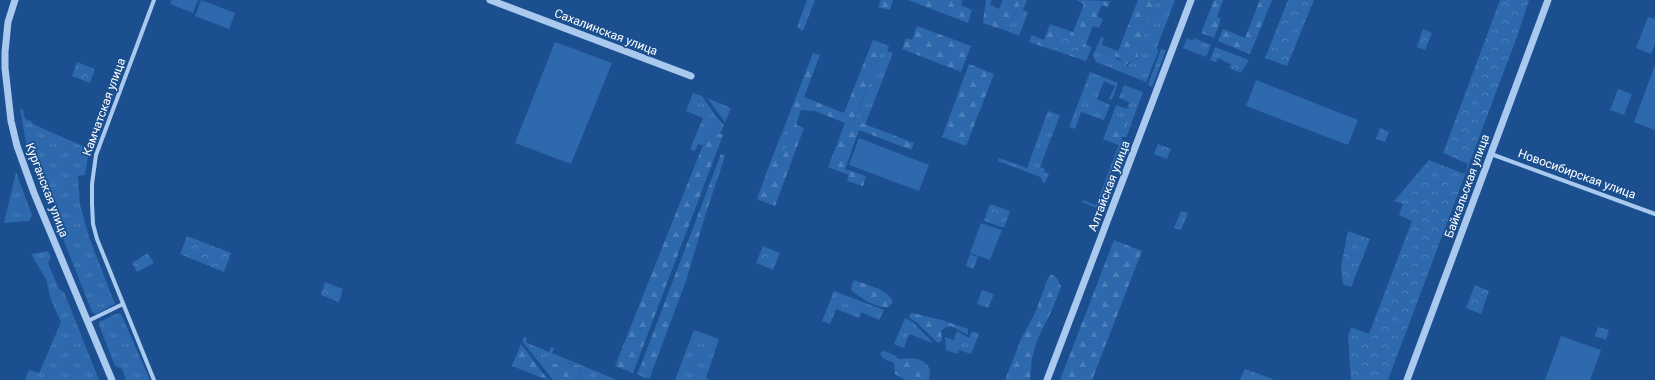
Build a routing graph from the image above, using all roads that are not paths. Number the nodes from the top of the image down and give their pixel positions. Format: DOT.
graph roads {
  1 [pos="15,0"];
  2 [pos="154,0"];
  3 [pos="490,0"];
  4 [pos="1191,0"];
  5 [pos="1548,0"];
  6 [pos="691,76"];
  7 [pos="1491,154"];
  8 [pos="1655,214"];
  9 [pos="123,304"];
  10 [pos="88,320"];
  11 [pos="112,380"];
  12 [pos="154,380"];
  13 [pos="1047,380"];
  14 [pos="1407,380"];
  1 -- 10 [label="street, Курганская улица"];
  2 -- 9 [label="street, Камчатская улица"];
  3 -- 6 [label="street, Сахалинская улица"];
  4 -- 13 [label="street, Алтайская улица"];
  5 -- 7 [label="street, Байкальская улица"];
  7 -- 8 [label="street, Новосибирская улица"];
  7 -- 14 [label="street, Байкальская улица"];
  9 -- 10 [label="street"];
  9 -- 12 [label="street, Камчатская улица"];
  10 -- 11 [label="street, Курганская улица"];
}
